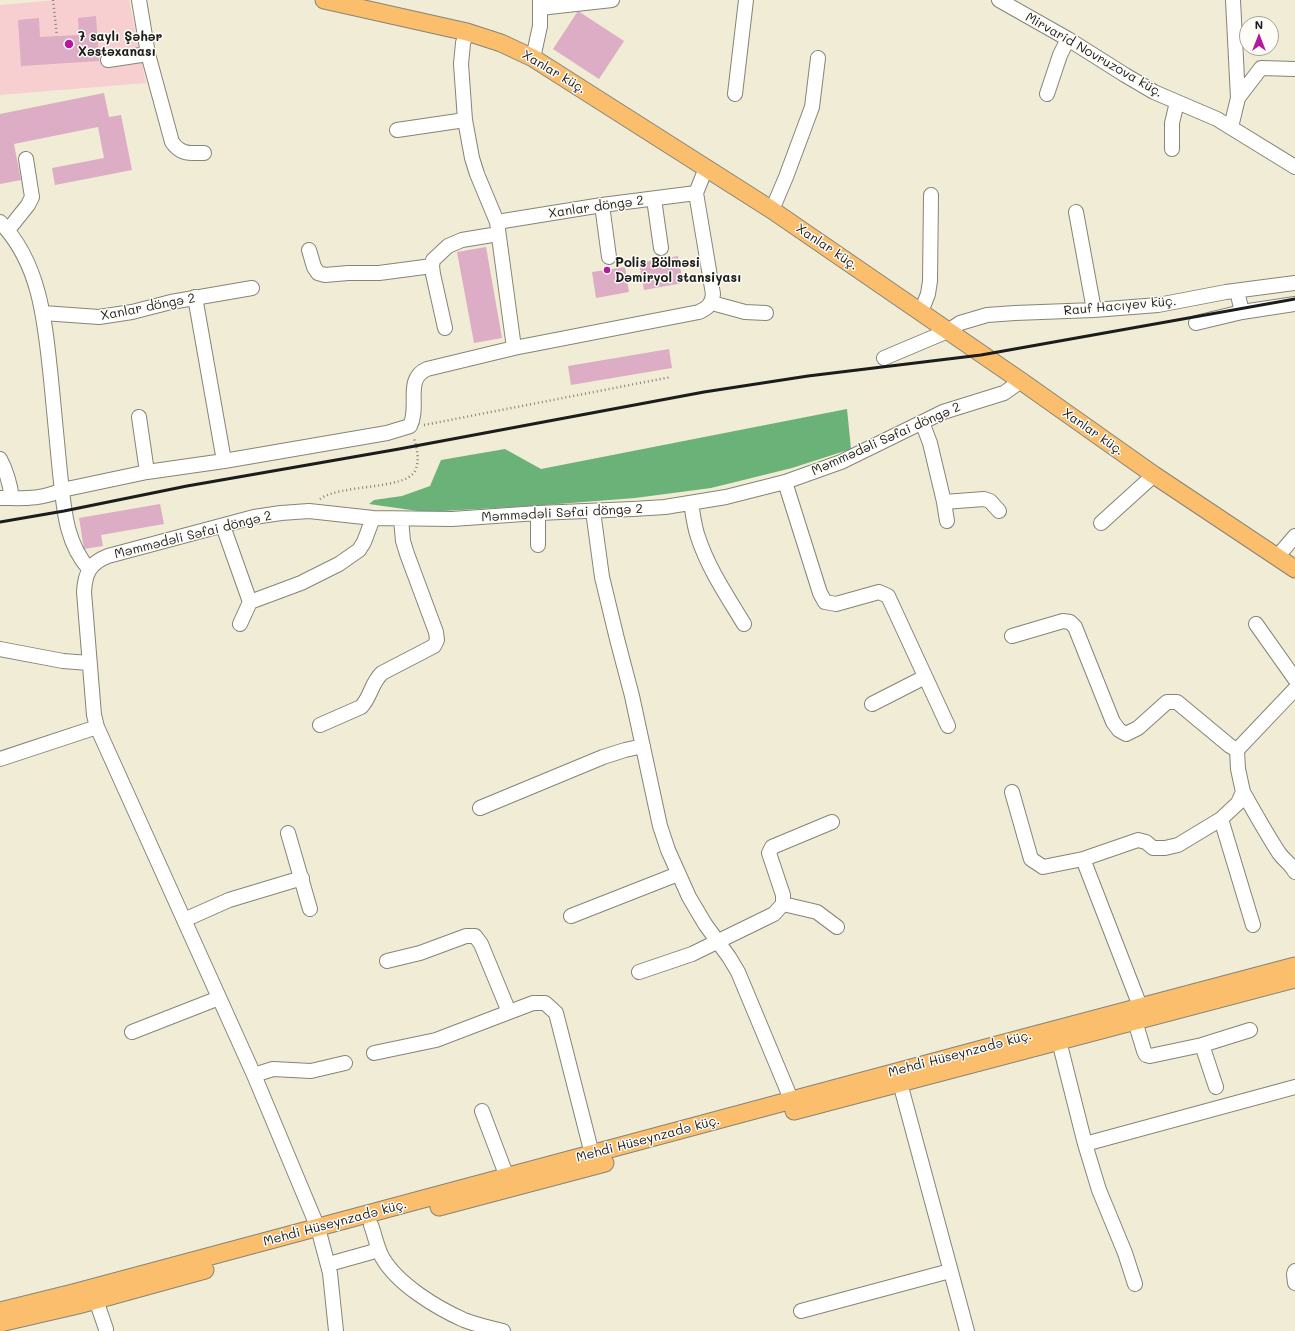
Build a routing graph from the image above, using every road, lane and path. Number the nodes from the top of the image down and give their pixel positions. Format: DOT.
graph roads {
  1 [pos="53,0"];
  2 [pos="139,0"];
  3 [pos="324,0"];
  4 [pos="612,0"];
  5 [pos="746,0"];
  6 [pos="999,0"];
  7 [pos="1233,0"];
  8 [pos="355,4"];
  9 [pos="540,4"];
  10 [pos="467,32"];
  11 [pos="57,36"];
  12 [pos="1068,39"];
  13 [pos="148,54"];
  14 [pos="533,58"];
  15 [pos="818,58"];
  16 [pos="108,60"];
  17 [pos="1295,69"];
  18 [pos="734,94"];
  19 [pos="1047,94"];
  20 [pos="1238,98"];
  21 [pos="1177,102"];
  22 [pos="465,120"];
  23 [pos="1231,127"];
  24 [pos="397,130"];
  25 [pos="1172,148"];
  26 [pos="204,153"];
  27 [pos="26,159"];
  28 [pos="1295,167"];
  29 [pos="706,168"];
  30 [pos="696,193"];
  31 [pos="931,195"];
  32 [pos="654,199"];
  33 [pos="602,205"];
  34 [pos="772,210"];
  35 [pos="1076,212"];
  36 [pos="4,226"];
  37 [pos="498,228"];
  38 [pos="661,248"];
  39 [pos="309,250"];
  40 [pos="609,257"];
  41 [pos="432,266"];
  42 [pos="1295,283"];
  43 [pos="252,288"];
  44 [pos="1237,291"];
  45 [pos="195,297"];
  46 [pos="712,303"];
  47 [pos="1295,304"];
  48 [pos="1094,310"];
  49 [pos="921,312"];
  50 [pos="1242,312"];
  51 [pos="43,313"];
  52 [pos="766,313"];
  53 [pos="1196,323"];
  54 [pos="445,328"];
  55 [pos="948,331"];
  56 [pos="514,348"];
  57 [pos="884,358"];
  58 [pos="671,377"];
  59 [pos="1021,382"];
  60 [pos="139,417"];
  61 [pos="922,422"];
  62 [pos="410,426"];
  63 [pos="0,459"];
  64 [pos="224,461"];
  65 [pos="147,472"];
  66 [pos="1154,476"];
  67 [pos="785,482"];
  68 [pos="62,490"];
  69 [pos="6,498"];
  70 [pos="944,502"];
  71 [pos="691,503"];
  72 [pos="309,511"];
  73 [pos="593,511"];
  74 [pos="999,511"];
  75 [pos="538,514"];
  76 [pos="373,518"];
  77 [pos="401,519"];
  78 [pos="947,522"];
  79 [pos="1101,523"];
  80 [pos="222,526"];
  81 [pos="1295,536"];
  82 [pos="538,545"];
  83 [pos="1277,556"];
  84 [pos="89,569"];
  85 [pos="1295,569"];
  86 [pos="250,602"];
  87 [pos="240,624"];
  88 [pos="744,624"];
  89 [pos="1256,624"];
  90 [pos="1012,636"];
  91 [pos="0,649"];
  92 [pos="89,663"];
  93 [pos="925,676"];
  94 [pos="1295,679"];
  95 [pos="1295,689"];
  96 [pos="872,704"];
  97 [pos="320,725"];
  98 [pos="948,726"];
  99 [pos="96,727"];
  100 [pos="643,746"];
  101 [pos="1237,750"];
  102 [pos="0,759"];
  103 [pos="1012,792"];
  104 [pos="1243,792"];
  105 [pos="480,808"];
  106 [pos="1221,819"];
  107 [pos="832,822"];
  108 [pos="288,833"];
  109 [pos="1083,859"];
  110 [pos="1295,872"];
  111 [pos="678,874"];
  112 [pos="302,878"];
  113 [pos="783,904"];
  114 [pos="310,909"];
  115 [pos="571,916"];
  116 [pos="184,920"];
  117 [pos="1253,925"];
  118 [pos="837,926"];
  119 [pos="718,942"];
  120 [pos="387,961"];
  121 [pos="1295,966"];
  122 [pos="639,972"];
  123 [pos="1295,979"];
  124 [pos="218,998"];
  125 [pos="509,1012"];
  126 [pos="1138,1013"];
  127 [pos="1250,1030"];
  128 [pos="132,1032"];
  129 [pos="1059,1041"];
  130 [pos="1202,1045"];
  131 [pos="374,1053"];
  132 [pos="344,1063"];
  133 [pos="254,1075"];
  134 [pos="900,1083"];
  135 [pos="1216,1087"];
  136 [pos="1295,1087"];
  137 [pos="791,1099"];
  138 [pos="482,1111"];
  139 [pos="1085,1144"];
  140 [pos="592,1154"];
  141 [pos="507,1177"];
  142 [pos="371,1225"];
  143 [pos="320,1234"];
  144 [pos="379,1250"];
  145 [pos="329,1264"];
  146 [pos="950,1271"];
  147 [pos="1295,1271"];
  148 [pos="1295,1283"];
  149 [pos="1135,1284"];
  150 [pos="96,1300"];
  151 [pos="0,1311"];
  152 [pos="801,1311"];
  153 [pos="0,1323"];
  154 [pos="106,1329"];
  155 [pos="336,1331"];
  156 [pos="503,1331"];
  157 [pos="966,1331"];
  1 -- 11 [label="path"];
  2 -- 13 [label="street"];
  3 -- 8 [label="main road, Xanlar küç."];
  4 -- 9 [label="street"];
  5 -- 18 [label="street"];
  6 -- 12 [label="street, Mirvarid Novruzova küç."];
  7 -- 20 [label="street"];
  8 -- 10 [label="main road, Xanlar küç."];
  9 -- 14 [label="street"];
  10 -- 14 [label="main road, Xanlar küç."];
  10 -- 22 [label="street"];
  12 -- 19 [label="street"];
  12 -- 21 [label="street, Mirvarid Novruzova küç."];
  13 -- 16 [label="street"];
  13 -- 26 [label="street"];
  14 -- 29 [label="main road, Xanlar küç."];
  15 -- 34 [label="street"];
  17 -- 20 [label="street"];
  20 -- 23 [label="street"];
  21 -- 23 [label="street, Mirvarid Novruzova küç."];
  21 -- 25 [label="street"];
  22 -- 24 [label="street"];
  22 -- 37 [label="street"];
  23 -- 28 [label="street, Mirvarid Novruzova küç."];
  27 -- 36 [label="street"];
  29 -- 30 [label="street"];
  29 -- 34 [label="main road, Xanlar küç."];
  30 -- 32 [label="street, Xanlar döngə 2"];
  30 -- 46 [label="street"];
  31 -- 49 [label="street"];
  32 -- 33 [label="street, Xanlar döngə 2"];
  32 -- 38 [label="street"];
  33 -- 37 [label="street, Xanlar döngə 2"];
  33 -- 40 [label="street"];
  34 -- 49 [label="main road, Xanlar küç."];
  35 -- 48 [label="street"];
  36 -- 51 [label="street"];
  37 -- 41 [label="street, Xanlar döngə 2"];
  37 -- 56 [label="street"];
  39 -- 41 [label="street"];
  41 -- 54 [label="street"];
  42 -- 44 [label="street, Rauf Hacıyev küç."];
  43 -- 45 [label="street, Xanlar döngə 2"];
  44 -- 48 [label="street, Rauf Hacıyev küç."];
  44 -- 50 [label="street"];
  45 -- 51 [label="street, Xanlar döngə 2"];
  45 -- 64 [label="street"];
  46 -- 52 [label="street"];
  46 -- 56 [label="street"];
  47 -- 50 [label="street"];
  48 -- 55 [label="street, Rauf Hacıyev küç."];
  49 -- 55 [label="main road, Xanlar küç."];
  50 -- 53 [label="street"];
  51 -- 68 [label="street"];
  55 -- 57 [label="street, Rauf Hacıyev küç."];
  55 -- 59 [label="main road, Xanlar küç."];
  56 -- 62 [label="street"];
  58 -- 62 [label="path"];
  59 -- 61 [label="street, Məmmədəli Səfai döngə 2"];
  59 -- 66 [label="main road, Xanlar küç."];
  60 -- 65 [label="street"];
  61 -- 67 [label="street, Məmmədəli Səfai döngə 2"];
  61 -- 70 [label="street"];
  62 -- 64 [label="street"];
  62 -- 72 [label="path"];
  63 -- 69 [label="street"];
  64 -- 65 [label="street"];
  65 -- 68 [label="street"];
  66 -- 79 [label="street"];
  66 -- 83 [label="main road, Xanlar küç."];
  67 -- 71 [label="street, Məmmədəli Səfai döngə 2"];
  67 -- 93 [label="street"];
  68 -- 69 [label="street"];
  68 -- 84 [label="street"];
  70 -- 74 [label="street"];
  70 -- 78 [label="street"];
  71 -- 73 [label="street, Məmmədəli Səfai döngə 2"];
  71 -- 88 [label="street"];
  72 -- 76 [label="street, Məmmədəli Səfai döngə 2"];
  72 -- 80 [label="street, Məmmədəli Səfai döngə 2"];
  73 -- 75 [label="street, Məmmədəli Səfai döngə 2"];
  73 -- 100 [label="street"];
  75 -- 77 [label="street, Məmmədəli Səfai döngə 2"];
  75 -- 82 [label="street"];
  76 -- 77 [label="street, Məmmədəli Səfai döngə 2"];
  76 -- 86 [label="street"];
  77 -- 97 [label="street"];
  80 -- 84 [label="street, Məmmədəli Səfai döngə 2"];
  80 -- 86 [label="street"];
  81 -- 83 [label="street"];
  83 -- 85 [label="main road, Xanlar küç."];
  84 -- 92 [label="street"];
  86 -- 87 [label="street"];
  89 -- 94 [label="street"];
  90 -- 101 [label="street"];
  91 -- 92 [label="street"];
  92 -- 99 [label="street"];
  93 -- 96 [label="street"];
  93 -- 98 [label="street"];
  95 -- 101 [label="street"];
  99 -- 102 [label="street"];
  99 -- 116 [label="street"];
  100 -- 105 [label="street"];
  100 -- 111 [label="street"];
  101 -- 104 [label="street"];
  103 -- 109 [label="street"];
  104 -- 106 [label="street"];
  104 -- 110 [label="street"];
  106 -- 109 [label="street"];
  106 -- 117 [label="street"];
  107 -- 113 [label="street"];
  108 -- 112 [label="street"];
  109 -- 126 [label="street"];
  111 -- 115 [label="street"];
  111 -- 119 [label="street"];
  112 -- 114 [label="street"];
  112 -- 116 [label="street"];
  113 -- 118 [label="street"];
  113 -- 119 [label="street"];
  116 -- 124 [label="street"];
  119 -- 122 [label="street"];
  119 -- 137 [label="street"];
  120 -- 125 [label="street"];
  121 -- 126 [label="main road, Mehdi Hüseynzadə küç."];
  123 -- 126 [label="main road, Mehdi Hüseynzadə küç."];
  124 -- 128 [label="street"];
  124 -- 133 [label="street"];
  125 -- 131 [label="street"];
  125 -- 140 [label="street"];
  126 -- 129 [label="main road, Mehdi Hüseynzadə küç."];
  126 -- 130 [label="street"];
  126 -- 137 [label="main road, Mehdi Hüseynzadə küç."];
  127 -- 130 [label="street"];
  129 -- 134 [label="main road, Mehdi Hüseynzadə küç."];
  129 -- 139 [label="street"];
  130 -- 135 [label="street"];
  132 -- 133 [label="street"];
  133 -- 143 [label="street"];
  134 -- 142 [label="main road, Mehdi Hüseynzadə küç."];
  134 -- 146 [label="street"];
  136 -- 139 [label="street"];
  137 -- 140 [label="main road, Mehdi Hüseynzadə küç."];
  138 -- 141 [label="street"];
  139 -- 149 [label="street"];
  140 -- 141 [label="main road, Mehdi Hüseynzadə küç."];
  141 -- 143 [label="main road, Mehdi Hüseynzadə küç."];
  142 -- 143 [label="main road, Mehdi Hüseynzadə küç."];
  142 -- 144 [label="street"];
  143 -- 145 [label="street"];
  143 -- 150 [label="main road, Mehdi Hüseynzadə küç."];
  143 -- 151 [label="main road, Mehdi Hüseynzadə küç."];
  144 -- 145 [label="street"];
  144 -- 156 [label="street"];
  145 -- 155 [label="street"];
  146 -- 152 [label="street"];
  146 -- 157 [label="street"];
  147 -- 148 [label="street"];
  150 -- 153 [label="main road, Mehdi Hüseynzadə küç."];
  150 -- 154 [label="street"];
}
